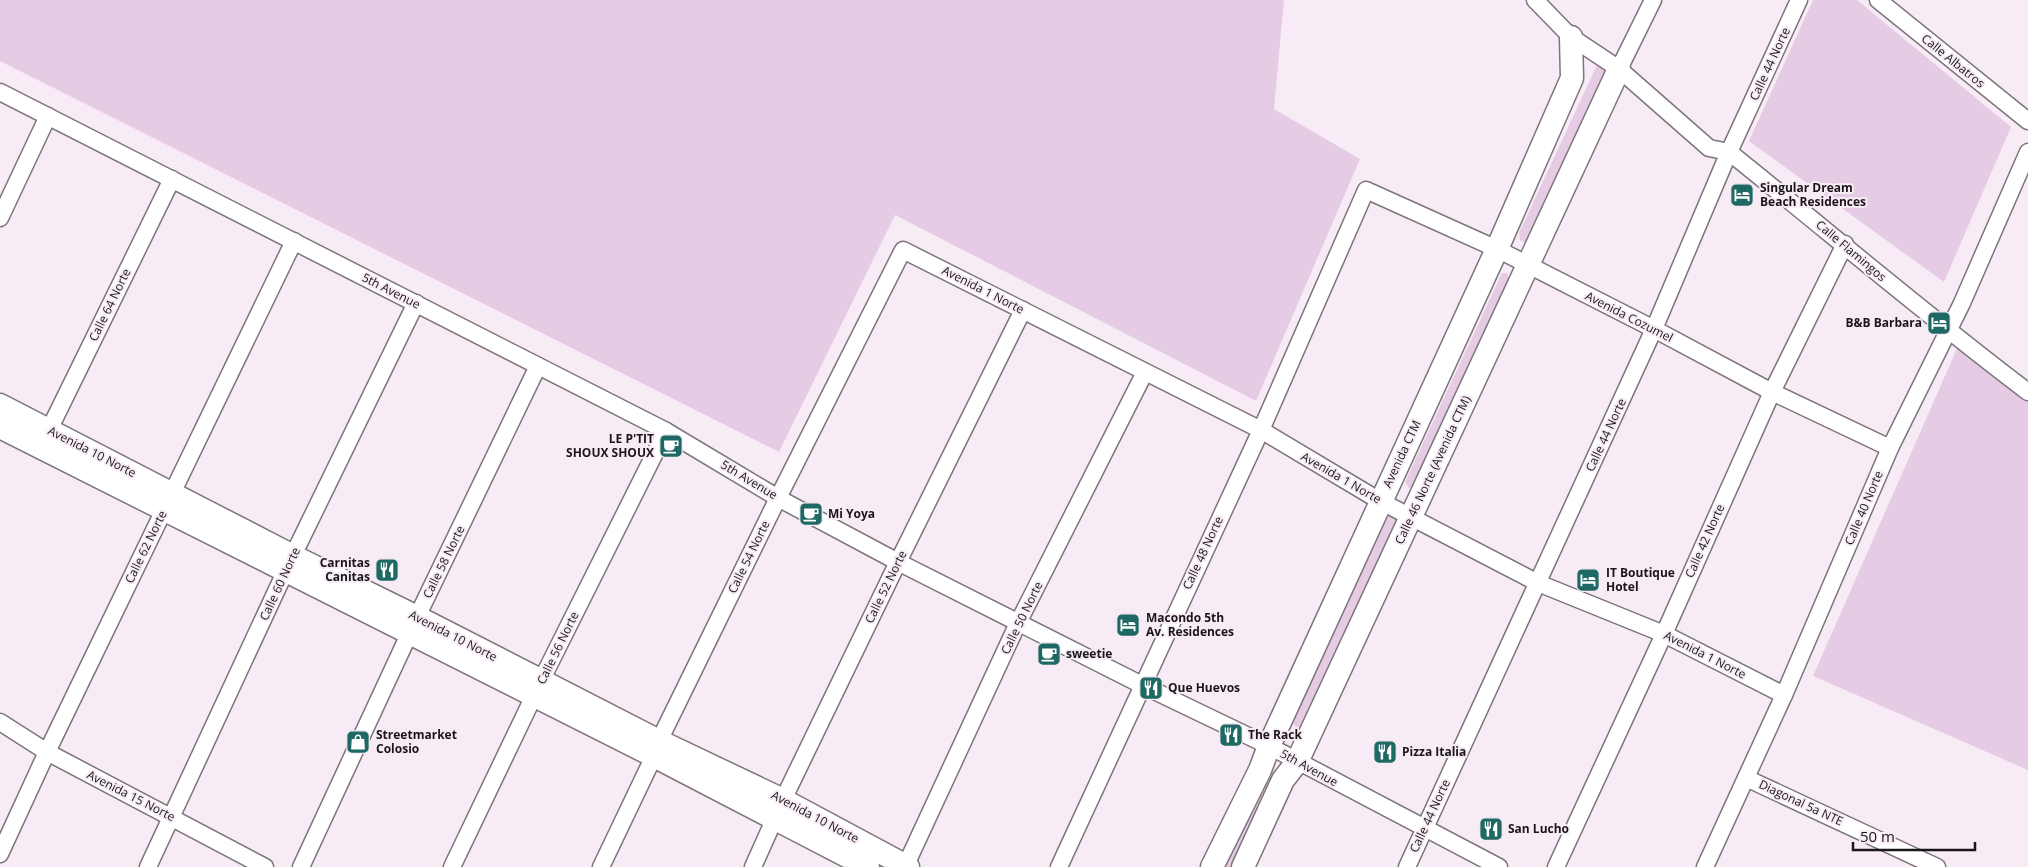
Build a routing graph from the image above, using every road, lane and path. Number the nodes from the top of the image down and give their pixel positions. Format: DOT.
graph roads {
  1 [pos="1535,0"];
  2 [pos="1653,0"];
  3 [pos="1799,0"];
  4 [pos="1878,0"];
  5 [pos="1571,37"];
  6 [pos="1619,69"];
  7 [pos="0,92"];
  8 [pos="48,116"];
  9 [pos="2028,121"];
  10 [pos="1729,152"];
  11 [pos="2028,152"];
  12 [pos="172,179"];
  13 [pos="1366,190"];
  14 [pos="0,218"];
  15 [pos="294,241"];
  16 [pos="1845,244"];
  17 [pos="1497,249"];
  18 [pos="903,250"];
  19 [pos="1528,266"];
  20 [pos="416,304"];
  21 [pos="1023,310"];
  22 [pos="1654,329"];
  23 [pos="1948,331"];
  24 [pos="538,366"];
  25 [pos="1145,372"];
  26 [pos="1772,392"];
  27 [pos="2028,392"];
  28 [pos="0,405"];
  29 [pos="0,427"];
  30 [pos="49,430"];
  31 [pos="1260,430"];
  32 [pos="666,431"];
  33 [pos="1890,448"];
  34 [pos="778,498"];
  35 [pos="1380,501"];
  36 [pos="169,502"];
  37 [pos="1411,518"];
  38 [pos="898,562"];
  39 [pos="290,563"];
  40 [pos="1538,583"];
  41 [pos="1018,623"];
  42 [pos="413,625"];
  43 [pos="1664,634"];
  44 [pos="1142,685"];
  45 [pos="538,689"];
  46 [pos="1784,695"];
  47 [pos="0,722"];
  48 [pos="1269,746"];
  49 [pos="656,748"];
  50 [pos="47,752"];
  51 [pos="1297,762"];
  52 [pos="1260,770"];
  53 [pos="1746,778"];
  54 [pos="1283,780"];
  55 [pos="779,809"];
  56 [pos="172,817"];
  57 [pos="1424,830"];
  58 [pos="0,854"];
  59 [pos="148,867"];
  60 [pos="265,867"];
  61 [pos="301,867"];
  62 [pos="452,867"];
  63 [pos="601,867"];
  64 [pos="753,867"];
  65 [pos="868,867"];
  66 [pos="906,867"];
  67 [pos="1059,867"];
  68 [pos="1212,867"];
  69 [pos="1243,867"];
  70 [pos="1406,867"];
  71 [pos="1499,867"];
  72 [pos="1556,867"];
  73 [pos="1705,867"];
  74 [pos="1936,867"];
  1 -- 5 [label="street, Calle Flamingos"];
  2 -- 6 [label="street"];
  3 -- 10 [label="street, Calle 44 Norte"];
  4 -- 9 [label="street, Calle Albatros"];
  5 -- 6 [label="street, Calle Flamingos"];
  5 -- 17 [label="main road, Avenida CTM"];
  6 -- 10 [label="street, Calle Flamingos"];
  6 -- 19 [label="main road, Calle 46 Norte (Avenida CTM)"];
  7 -- 8 [label="street, 5th Avenue"];
  8 -- 12 [label="street, 5th Avenue"];
  8 -- 14 [label="street"];
  10 -- 16 [label="street, Calle Flamingos"];
  10 -- 22 [label="street, Calle 44 Norte"];
  11 -- 23 [label="street, Calle 40 Norte"];
  12 -- 15 [label="street, 5th Avenue"];
  12 -- 30 [label="street, Calle 64 Norte"];
  13 -- 17 [label="street, Avenida Cozumel"];
  13 -- 31 [label="street, Calle 48 Norte"];
  15 -- 20 [label="street, 5th Avenue"];
  15 -- 36 [label="street, Calle 62 Norte"];
  16 -- 23 [label="street, Calle Flamingos"];
  16 -- 26 [label="street, Calle 42 Norte"];
  17 -- 19 [label="street, Avenida Cozumel"];
  17 -- 35 [label="main road, Avenida CTM"];
  18 -- 21 [label="street, Avenida 1 Norte"];
  18 -- 34 [label="street, Calle 54 Norte"];
  19 -- 22 [label="street, Avenida Cozumel"];
  19 -- 37 [label="main road, Calle 46 Norte (Avenida CTM)"];
  20 -- 24 [label="street, 5th Avenue"];
  20 -- 39 [label="street, Calle 60 Norte"];
  21 -- 25 [label="street, Avenida 1 Norte"];
  21 -- 38 [label="street, Calle 52 Norte"];
  22 -- 26 [label="street, Avenida Cozumel"];
  22 -- 40 [label="street, Calle 44 Norte"];
  23 -- 27 [label="street, Calle Flamingos"];
  23 -- 33 [label="street, Calle 40 Norte"];
  24 -- 32 [label="street, 5th Avenue"];
  24 -- 42 [label="street, Calle 58 Norte"];
  25 -- 31 [label="street, Avenida 1 Norte"];
  25 -- 41 [label="street, Calle 50 Norte"];
  26 -- 33 [label="street, Avenida Cozumel"];
  26 -- 43 [label="street, Calle 42 Norte"];
  28 -- 30 [label="main road, Avenida 10 Norte"];
  29 -- 36 [label="main road, Avenida 10 Norte"];
  30 -- 36 [label="main road, Avenida 10 Norte"];
  31 -- 35 [label="street, Avenida 1 Norte"];
  31 -- 44 [label="street, Calle 48 Norte"];
  32 -- 34 [label="street, 5th Avenue"];
  32 -- 45 [label="street, Calle 56 Norte"];
  33 -- 46 [label="street, Calle 40 Norte"];
  34 -- 38 [label="street, 5th Avenue"];
  34 -- 49 [label="street, Calle 54 Norte"];
  35 -- 37 [label="street, Avenida 1 Norte"];
  35 -- 48 [label="main road, Avenida CTM"];
  36 -- 39 [label="main road, Avenida 10 Norte"];
  36 -- 50 [label="street, Calle 62 Norte"];
  37 -- 40 [label="street, Avenida 1 Norte"];
  37 -- 51 [label="main road, Calle 46 Norte (Avenida CTM)"];
  38 -- 41 [label="street, 5th Avenue"];
  38 -- 55 [label="street, Calle 52 Norte"];
  39 -- 42 [label="main road, Avenida 10 Norte"];
  39 -- 56 [label="street, Calle 60 Norte"];
  40 -- 43 [label="street, Avenida 1 Norte"];
  40 -- 57 [label="street, Calle 44 Norte"];
  41 -- 44 [label="street, 5th Avenue"];
  41 -- 66 [label="street, Calle 50 Norte"];
  42 -- 45 [label="main road, Avenida 10 Norte"];
  42 -- 61 [label="street, Calle 58 Norte"];
  43 -- 46 [label="street, Avenida 1 Norte"];
  43 -- 72 [label="street, Calle 42 Norte"];
  44 -- 48 [label="street, 5th Avenue"];
  44 -- 67 [label="street, Calle 48 Norte"];
  45 -- 49 [label="main road, Avenida 10 Norte"];
  45 -- 62 [label="street, Calle 56 Norte"];
  46 -- 53 [label="street, Calle 40 Norte"];
  47 -- 50 [label="street, Avenida 15 Norte"];
  48 -- 51 [label="street, 5th Avenue"];
  48 -- 52 [label="main road, Avenida CTM"];
  49 -- 55 [label="main road, Avenida 10 Norte"];
  49 -- 63 [label="street, Calle 54 Norte"];
  50 -- 56 [label="street, Avenida 15 Norte"];
  50 -- 58 [label="street, Calle 62 Norte"];
  51 -- 54 [label="main road, Calle 46 Norte (Avenida CTM)"];
  51 -- 57 [label="street, 5th Avenue"];
  52 -- 54 [label="main road"];
  52 -- 68 [label="main road, Avenida CTM"];
  53 -- 73 [label="street, Calle 40 Norte"];
  53 -- 74 [label="street, Diagonal 5a NTE"];
  54 -- 69 [label="main road, Calle 46 Norte (Avenida CTM)"];
  55 -- 64 [label="street, Calle 52 Norte"];
  55 -- 65 [label="main road, Avenida 10 Norte"];
  55 -- 66 [label="main road, Avenida 10 Norte"];
  56 -- 59 [label="street, Calle 60 Norte"];
  56 -- 60 [label="street, Avenida 15 Norte"];
  57 -- 70 [label="street, Calle 44 Norte"];
  57 -- 71 [label="street, 5th Avenue"];
}
